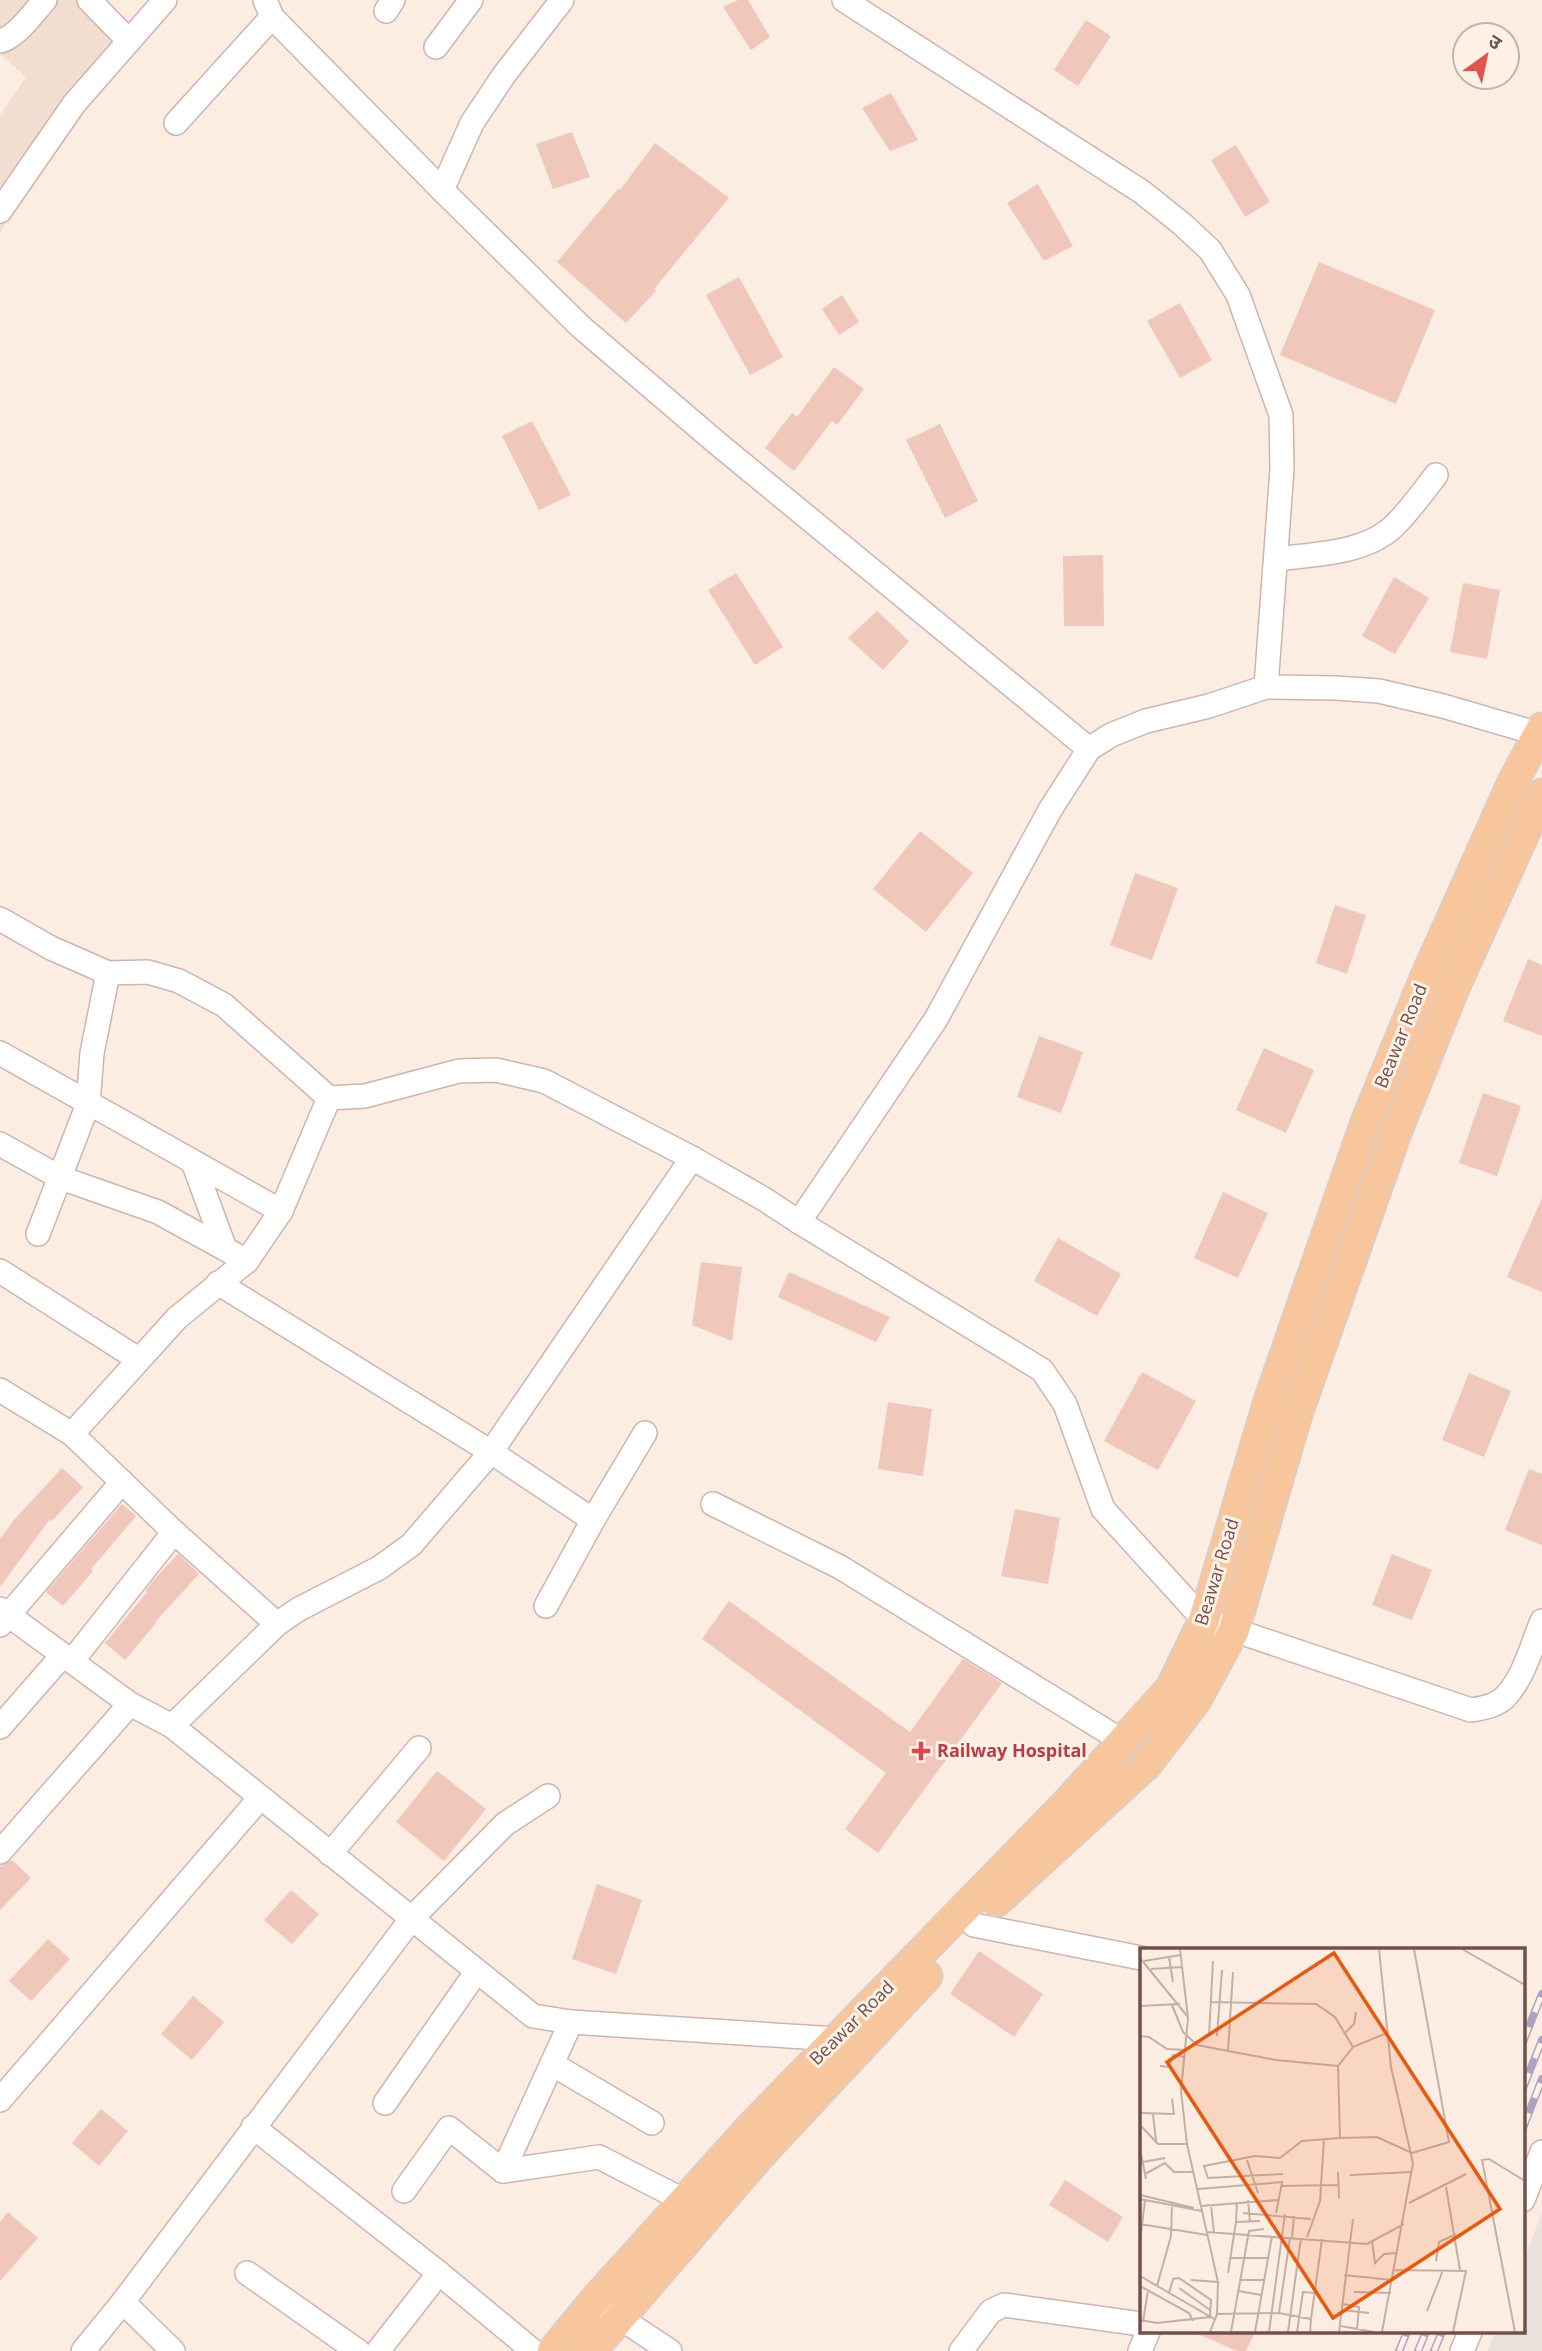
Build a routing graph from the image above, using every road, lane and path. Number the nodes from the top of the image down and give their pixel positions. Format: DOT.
graph roads {
  1 [pos="45,0"];
  2 [pos="89,0"];
  3 [pos="471,0"];
  4 [pos="562,0"];
  5 [pos="845,0"];
  6 [pos="157,8"];
  7 [pos="268,9"];
  8 [pos="131,39"];
  9 [pos="0,41"];
  10 [pos="436,47"];
  11 [pos="176,123"];
  12 [pos="442,190"];
  13 [pos="0,211"];
  14 [pos="1437,475"];
  15 [pos="1276,559"];
  16 [pos="1266,687"];
  17 [pos="1541,732"];
  18 [pos="1089,748"];
  19 [pos="1542,794"];
  20 [pos="0,919"];
  21 [pos="108,973"];
  22 [pos="0,1053"];
  23 [pos="329,1098"];
  24 [pos="88,1104"];
  25 [pos="0,1144"];
  26 [pos="692,1158"];
  27 [pos="193,1162"];
  28 [pos="61,1178"];
  29 [pos="281,1211"];
  30 [pos="800,1222"];
  31 [pos="38,1234"];
  32 [pos="225,1249"];
  33 [pos="247,1261"];
  34 [pos="0,1271"];
  35 [pos="212,1288"];
  36 [pos="138,1359"];
  37 [pos="0,1390"];
  38 [pos="646,1433"];
  39 [pos="72,1434"];
  40 [pos="491,1452"];
  41 [pos="122,1482"];
  42 [pos="713,1504"];
  43 [pos="593,1520"];
  44 [pos="174,1532"];
  45 [pos="546,1606"];
  46 [pos="3,1616"];
  47 [pos="1204,1620"];
  48 [pos="1542,1621"];
  49 [pos="277,1624"];
  50 [pos="1234,1630"];
  51 [pos="68,1658"];
  52 [pos="130,1704"];
  53 [pos="172,1726"];
  54 [pos="0,1727"];
  55 [pos="1124,1742"];
  56 [pos="419,1748"];
  57 [pos="548,1796"];
  58 [pos="260,1798"];
  59 [pos="0,1852"];
  60 [pos="330,1854"];
  61 [pos="1015,1869"];
  62 [pos="412,1918"];
  63 [pos="972,1918"];
  64 [pos="1140,1958"];
  65 [pos="477,1971"];
  66 [pos="571,2022"];
  67 [pos="847,2044"];
  68 [pos="552,2064"];
  69 [pos="0,2100"];
  70 [pos="385,2103"];
  71 [pos="652,2123"];
  72 [pos="253,2127"];
  73 [pos="1542,2152"];
  74 [pos="503,2171"];
  75 [pos="404,2191"];
  76 [pos="1524,2197"];
  77 [pos="685,2201"];
  78 [pos="247,2273"];
  79 [pos="439,2273"];
  80 [pos="595,2300"];
  81 [pos="122,2302"];
  82 [pos="620,2319"];
  83 [pos="1140,2324"];
  84 [pos="1147,2334"];
  85 [pos="1469,2334"];
  86 [pos="93,2347"];
  87 [pos="173,2351"];
  88 [pos="358,2351"];
  89 [pos="378,2351"];
  90 [pos="533,2351"];
  91 [pos="553,2351"];
  92 [pos="591,2351"];
  93 [pos="670,2351"];
  94 [pos="961,2351"];
  95 [pos="1140,2351"];
  96 [pos="1462,2351"];
  1 -- 9 [label="street"];
  2 -- 8 [label="street"];
  3 -- 10 [label="street"];
  4 -- 12 [label="street"];
  5 -- 15 [label="street"];
  6 -- 8 [label="street"];
  7 -- 11 [label="street"];
  7 -- 12 [label="street"];
  8 -- 13 [label="street"];
  12 -- 18 [label="street"];
  14 -- 15 [label="street"];
  15 -- 16 [label="street"];
  16 -- 17 [label="street"];
  16 -- 18 [label="street"];
  17 -- 47 [label="main road, Beawar Road"];
  18 -- 30 [label="street"];
  19 -- 50 [label="main road, Beawar Road"];
  20 -- 21 [label="street"];
  21 -- 23 [label="street"];
  21 -- 24 [label="street"];
  22 -- 24 [label="street"];
  23 -- 26 [label="street"];
  23 -- 29 [label="street"];
  24 -- 27 [label="street"];
  24 -- 28 [label="street"];
  25 -- 28 [label="street"];
  26 -- 30 [label="street"];
  26 -- 40 [label="street"];
  27 -- 29 [label="street"];
  27 -- 32 [label="street"];
  28 -- 31 [label="street"];
  28 -- 32 [label="street"];
  29 -- 33 [label="street"];
  30 -- 47 [label="street"];
  32 -- 33 [label="street"];
  33 -- 35 [label="street"];
  34 -- 36 [label="street"];
  35 -- 36 [label="street"];
  35 -- 40 [label="street"];
  36 -- 39 [label="street"];
  37 -- 39 [label="street"];
  38 -- 43 [label="street"];
  39 -- 41 [label="street"];
  40 -- 43 [label="street"];
  40 -- 49 [label="street"];
  41 -- 44 [label="street"];
  41 -- 46 [label="street"];
  42 -- 55 [label="street"];
  43 -- 45 [label="street"];
  44 -- 49 [label="street"];
  44 -- 51 [label="street"];
  46 -- 51 [label="street"];
  47 -- 50 [label="street"];
  47 -- 55 [label="main road, Beawar Road"];
  48 -- 50 [label="street"];
  49 -- 53 [label="street"];
  50 -- 61 [label="main road, Beawar Road"];
  51 -- 52 [label="street"];
  51 -- 54 [label="street"];
  52 -- 53 [label="street"];
  52 -- 59 [label="street"];
  53 -- 58 [label="street"];
  55 -- 61 [label="main road, Beawar Road"];
  56 -- 60 [label="street"];
  57 -- 62 [label="street"];
  58 -- 60 [label="street"];
  58 -- 69 [label="street"];
  60 -- 62 [label="street"];
  61 -- 63 [label="main road, Beawar Road"];
  62 -- 65 [label="street"];
  62 -- 72 [label="street"];
  63 -- 64 [label="street"];
  63 -- 67 [label="main road, Beawar Road"];
  65 -- 66 [label="street"];
  65 -- 70 [label="street"];
  66 -- 67 [label="street"];
  66 -- 68 [label="street"];
  67 -- 77 [label="main road, Beawar Road"];
  67 -- 82 [label="main road, Beawar Road"];
  68 -- 71 [label="street"];
  68 -- 74 [label="street"];
  72 -- 79 [label="street"];
  72 -- 81 [label="street"];
  73 -- 76 [label="street"];
  74 -- 75 [label="street"];
  74 -- 77 [label="street"];
  77 -- 80 [label="main road, Beawar Road"];
  78 -- 88 [label="street"];
  79 -- 89 [label="street"];
  79 -- 90 [label="street"];
  80 -- 82 [label="street"];
  80 -- 91 [label="main road, Beawar Road"];
  81 -- 86 [label="street"];
  81 -- 87 [label="street"];
  82 -- 92 [label="main road, Beawar Road"];
  82 -- 93 [label="street"];
  83 -- 94 [label="street"];
  84 -- 95 [label="street"];
  85 -- 96 [label="street"];
}
